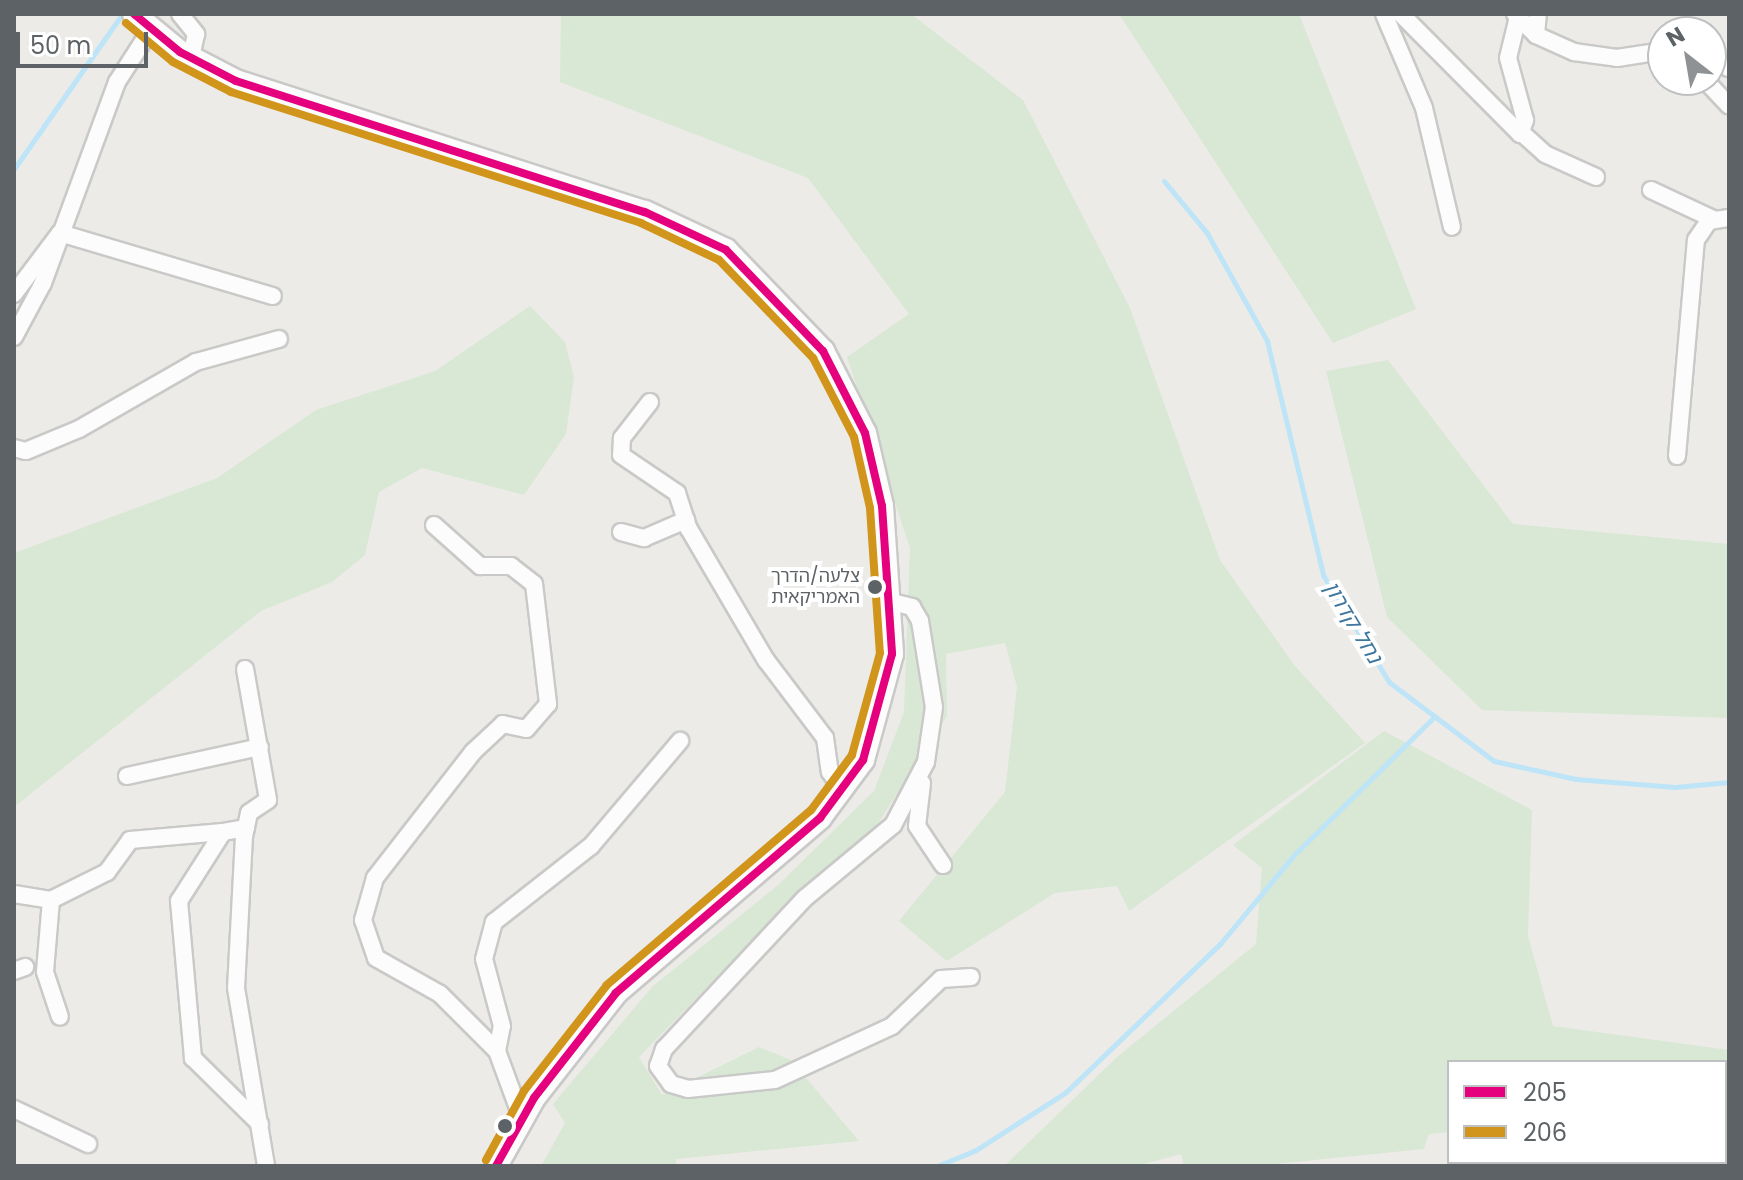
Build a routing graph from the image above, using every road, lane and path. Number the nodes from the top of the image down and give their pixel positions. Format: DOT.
graph roads {
  1 [pos="180,14"];
  2 [pos="1384,14"];
  3 [pos="1401,14"];
  4 [pos="1538,14"];
  5 [pos="1516,16"];
  6 [pos="142,22"];
  7 [pos="1536,35"];
  8 [pos="1647,52"];
  9 [pos="191,58"];
  10 [pos="1523,134"];
  11 [pos="1596,177"];
  12 [pos="1651,190"];
  13 [pos="1721,219"];
  14 [pos="1452,227"];
  15 [pos="60,233"];
  16 [pos="14,294"];
  17 [pos="273,296"];
  18 [pos="14,337"];
  19 [pos="279,339"];
  20 [pos="650,402"];
  21 [pos="14,448"];
  22 [pos="1677,456"];
  23 [pos="686,520"];
  24 [pos="434,525"];
  25 [pos="621,532"];
  26 [pos="888,601"];
  27 [pos="245,669"];
  28 [pos="680,741"];
  29 [pos="260,747"];
  30 [pos="926,762"];
  31 [pos="127,776"];
  32 [pos="842,789"];
  33 [pos="246,828"];
  34 [pos="223,832"];
  35 [pos="943,865"];
  36 [pos="14,894"];
  37 [pos="51,900"];
  38 [pos="971,977"];
  39 [pos="60,1017"];
  40 [pos="497,1051"];
  41 [pos="14,1109"];
  42 [pos="522,1119"];
  43 [pos="260,1124"];
  44 [pos="88,1144"];
  45 [pos="266,1166"];
  46 [pos="496,1166"];
  1 -- 9 [label="street"];
  2 -- 14 [label="street"];
  3 -- 10 [label="street"];
  4 -- 7 [label="street"];
  5 -- 7 [label="street"];
  5 -- 10 [label="street"];
  6 -- 9 [label="main road"];
  6 -- 15 [label="street"];
  7 -- 8 [label="street"];
  9 -- 26 [label="main road"];
  10 -- 11 [label="street"];
  12 -- 13 [label="street"];
  13 -- 22 [label="street"];
  15 -- 16 [label="street"];
  15 -- 17 [label="street"];
  15 -- 18 [label="street"];
  19 -- 21 [label="street"];
  20 -- 23 [label="street"];
  23 -- 25 [label="street"];
  23 -- 32 [label="street"];
  24 -- 40 [label="street"];
  26 -- 30 [label="street"];
  26 -- 32 [label="main road"];
  27 -- 29 [label="street"];
  28 -- 40 [label="street"];
  29 -- 31 [label="street"];
  29 -- 33 [label="street"];
  30 -- 35 [label="street"];
  30 -- 38 [label="street"];
  32 -- 42 [label="main road"];
  33 -- 34 [label="street"];
  33 -- 43 [label="street"];
  34 -- 37 [label="street"];
  34 -- 43 [label="street"];
  36 -- 37 [label="street"];
  37 -- 39 [label="street"];
  40 -- 42 [label="street"];
  41 -- 44 [label="street"];
  42 -- 46 [label="main road"];
  43 -- 45 [label="street"];
}
